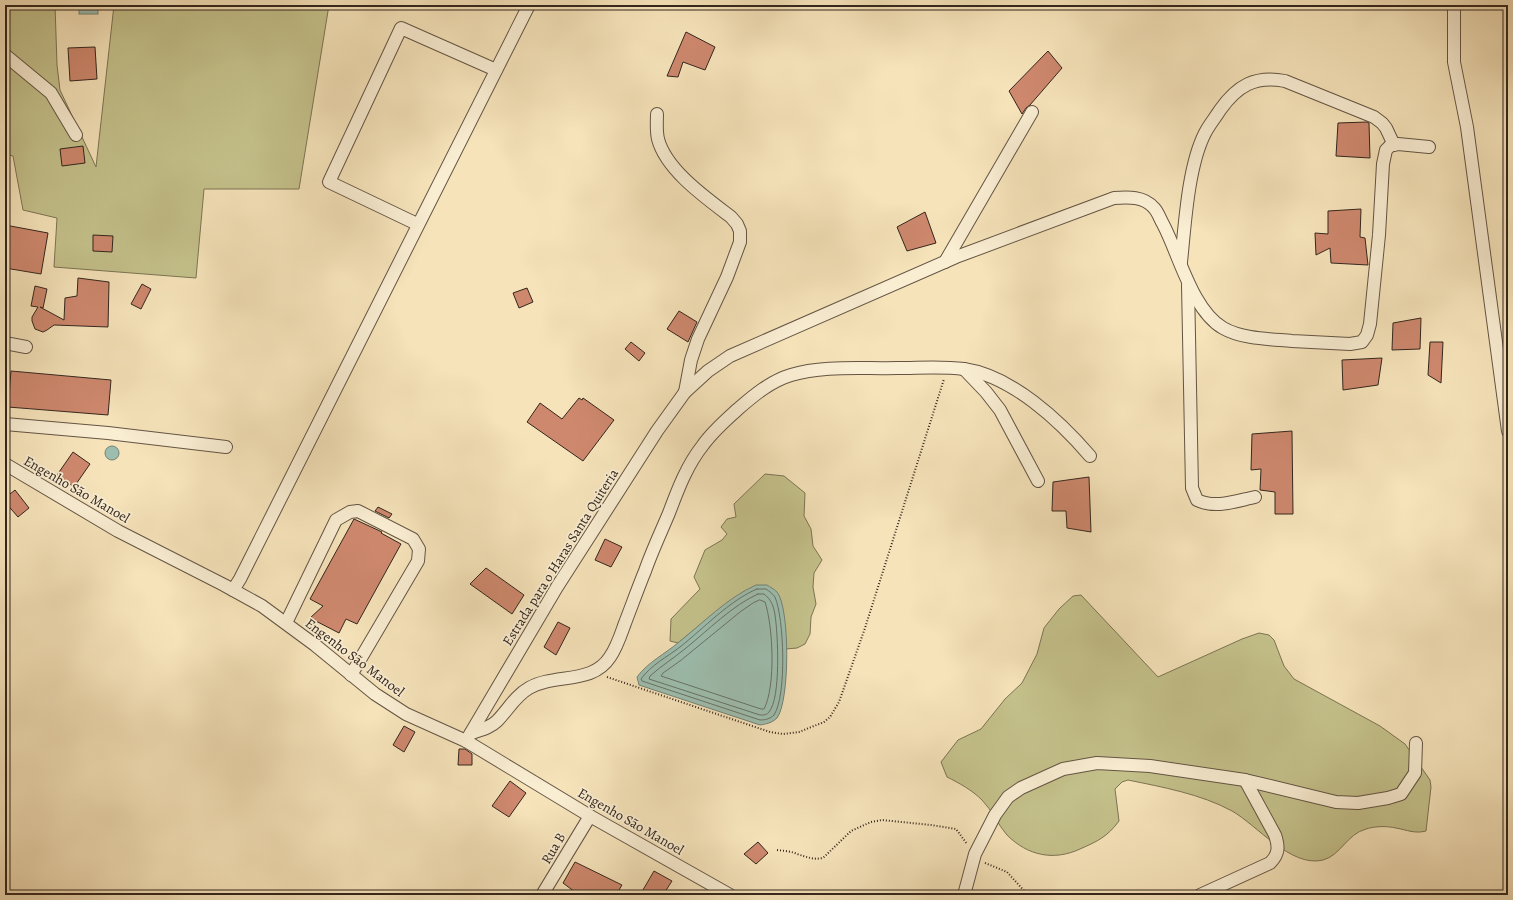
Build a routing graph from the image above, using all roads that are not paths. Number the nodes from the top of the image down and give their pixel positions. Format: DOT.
graph roads {
  1 [pos="529,5"];
  2 [pos="1454,5"];
  3 [pos="5,55"];
  4 [pos="496,70"];
  5 [pos="1032,112"];
  6 [pos="657,114"];
  7 [pos="76,135"];
  8 [pos="1394,145"];
  9 [pos="1429,147"];
  10 [pos="417,224"];
  11 [pos="945,262"];
  12 [pos="1181,263"];
  13 [pos="1188,280"];
  14 [pos="5,343"];
  15 [pos="26,347"];
  16 [pos="964,369"];
  17 [pos="685,392"];
  18 [pos="5,424"];
  19 [pos="1508,431"];
  20 [pos="226,447"];
  21 [pos="1090,456"];
  22 [pos="5,464"];
  23 [pos="1038,481"];
  24 [pos="1255,497"];
  25 [pos="233,590"];
  26 [pos="286,623"];
  27 [pos="351,675"];
  28 [pos="468,737"];
  29 [pos="1416,743"];
  30 [pos="1245,780"];
  31 [pos="590,816"];
  32 [pos="547,893"];
  33 [pos="730,895"];
  34 [pos="964,895"];
  35 [pos="1200,895"];
  1 -- 4 [label="street"];
  2 -- 19 [label="street"];
  3 -- 7 [label="street"];
  4 -- 10 [label="street"];
  4 -- 10 [label="street"];
  5 -- 11 [label="street"];
  6 -- 17 [label="street"];
  8 -- 9 [label="street"];
  8 -- 12 [label="street"];
  8 -- 13 [label="street"];
  10 -- 25 [label="street"];
  11 -- 12 [label="street"];
  11 -- 17 [label="street"];
  12 -- 13 [label="street"];
  13 -- 24 [label="street"];
  14 -- 15 [label="street"];
  16 -- 21 [label="street"];
  16 -- 23 [label="street"];
  16 -- 28 [label="street"];
  17 -- 28 [label="street, Estrada para o Haras Santa Quiteria"];
  18 -- 20 [label="street"];
  22 -- 25 [label="street, Engenho São Manoel"];
  25 -- 26 [label="street, Engenho São Manoel"];
  26 -- 27 [label="street, Engenho São Manoel"];
  26 -- 27 [label="street"];
  27 -- 28 [label="street, Engenho São Manoel"];
  28 -- 31 [label="street, Engenho São Manoel"];
  29 -- 30 [label="street"];
  30 -- 34 [label="street"];
  30 -- 35 [label="street"];
  31 -- 32 [label="street, Rua B"];
  31 -- 33 [label="street, Engenho São Manoel"];
}
